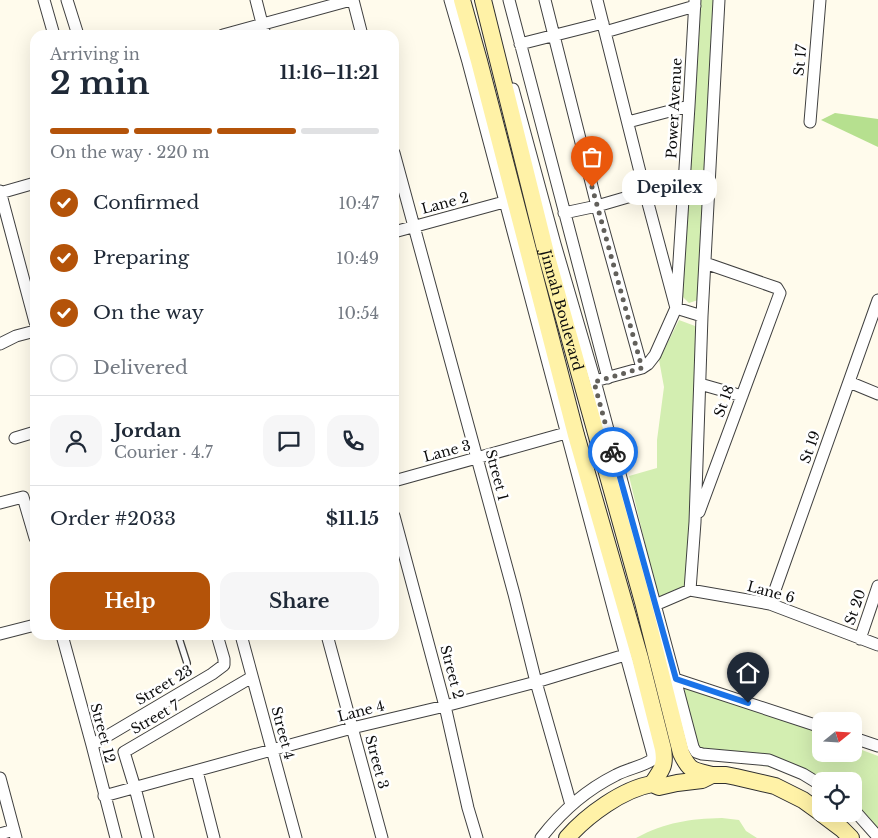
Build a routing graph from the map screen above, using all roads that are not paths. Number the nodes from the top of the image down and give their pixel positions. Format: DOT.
graph roads {
  1 [pos="44,0"];
  2 [pos="67,0"];
  3 [pos="256,0"];
  4 [pos="352,0"];
  5 [pos="450,0"];
  6 [pos="462,0"];
  7 [pos="483,0"];
  8 [pos="489,0"];
  9 [pos="509,0"];
  10 [pos="545,0"];
  11 [pos="596,0"];
  12 [pos="719,0"];
  13 [pos="820,0"];
  14 [pos="695,3"];
  15 [pos="604,28"];
  16 [pos="53,30"];
  17 [pos="76,30"];
  18 [pos="264,30"];
  19 [pos="361,30"];
  20 [pos="555,34"];
  21 [pos="520,44"];
  22 [pos="689,106"];
  23 [pos="628,122"];
  24 [pos="810,122"];
  25 [pos="399,172"];
  26 [pos="30,184"];
  27 [pos="0,192"];
  28 [pos="645,192"];
  29 [pos="504,202"];
  30 [pos="597,206"];
  31 [pos="564,213"];
  32 [pos="414,227"];
  33 [pos="399,231"];
  34 [pos="705,263"];
  35 [pos="878,300"];
  36 [pos="30,303"];
  37 [pos="676,308"];
  38 [pos="702,316"];
  39 [pos="30,332"];
  40 [pos="0,344"];
  41 [pos="642,368"];
  42 [pos="608,378"];
  43 [pos="594,382"];
  44 [pos="849,382"];
  45 [pos="700,384"];
  46 [pos="878,394"];
  47 [pos="742,396"];
  48 [pos="566,433"];
  49 [pos="30,434"];
  50 [pos="15,438"];
  51 [pos="477,458"];
  52 [pos="399,480"];
  53 [pos="0,503"];
  54 [pos="30,521"];
  55 [pos="695,522"];
  56 [pos="399,535"];
  57 [pos="878,586"];
  58 [pos="690,590"];
  59 [pos="770,604"];
  60 [pos="655,605"];
  61 [pos="30,626"];
  62 [pos="0,634"];
  63 [pos="860,639"];
  64 [pos="63,640"];
  65 [pos="180,640"];
  66 [pos="218,640"];
  67 [pos="242,640"];
  68 [pos="328,640"];
  69 [pos="878,645"];
  70 [pos="625,655"];
  71 [pos="187,663"];
  72 [pos="252,677"];
  73 [pos="676,679"];
  74 [pos="536,682"];
  75 [pos="445,706"];
  76 [pos="812,724"];
  77 [pos="352,728"];
  78 [pos="862,741"];
  79 [pos="92,745"];
  80 [pos="878,746"];
  81 [pos="272,750"];
  82 [pos="197,771"];
  83 [pos="712,775"];
  84 [pos="0,778"];
  85 [pos="812,780"];
  86 [pos="652,784"];
  87 [pos="135,788"];
  88 [pos="104,796"];
  89 [pos="571,805"];
  90 [pos="812,806"];
  91 [pos="862,819"];
  92 [pos="834,822"];
  93 [pos="0,834"];
  94 [pos="15,834"];
  95 [pos="878,837"];
  96 [pos="116,838"];
  97 [pos="148,838"];
  98 [pos="214,838"];
  99 [pos="296,838"];
  100 [pos="382,838"];
  101 [pos="477,838"];
  102 [pos="541,838"];
  103 [pos="567,838"];
  104 [pos="851,838"];
  1 -- 16 [label="street"];
  2 -- 17 [label="street"];
  3 -- 18 [label="street"];
  4 -- 18 [label="street"];
  4 -- 19 [label="street"];
  5 -- 29 [label="street"];
  6 -- 86 [label="street, Jinnah Boulevard"];
  7 -- 83 [label="street, Jinnah Boulevard"];
  8 -- 43 [label="street"];
  9 -- 21 [label="street"];
  10 -- 20 [label="street"];
  11 -- 15 [label="street"];
  12 -- 34 [label="street"];
  13 -- 24 [label="street, St 17"];
  14 -- 15 [label="street"];
  14 -- 22 [label="street, Power Avenue"];
  15 -- 20 [label="street"];
  15 -- 23 [label="street"];
  20 -- 21 [label="street"];
  20 -- 30 [label="street"];
  21 -- 31 [label="street"];
  22 -- 23 [label="street"];
  22 -- 37 [label="street, Power Avenue"];
  23 -- 28 [label="street"];
  25 -- 32 [label="street, Street 1"];
  26 -- 27 [label="street"];
  27 -- 36 [label="street"];
  28 -- 30 [label="street"];
  28 -- 37 [label="street"];
  29 -- 32 [label="street, Lane 2"];
  29 -- 48 [label="street"];
  30 -- 31 [label="street"];
  30 -- 41 [label="street"];
  31 -- 42 [label="street"];
  32 -- 33 [label="street, Lane 2"];
  32 -- 51 [label="street, Street 1"];
  34 -- 38 [label="street"];
  34 -- 47 [label="street, St 18"];
  35 -- 44 [label="street, St 19"];
  37 -- 38 [label="street"];
  37 -- 41 [label="street, Power Avenue"];
  38 -- 45 [label="street"];
  39 -- 40 [label="street"];
  41 -- 42 [label="street"];
  42 -- 43 [label="street"];
  43 -- 60 [label="street"];
  44 -- 46 [label="street"];
  44 -- 59 [label="street, St 19"];
  45 -- 47 [label="street"];
  45 -- 55 [label="street"];
  47 -- 55 [label="street, St 18"];
  48 -- 51 [label="street, Lane 3"];
  48 -- 70 [label="street"];
  49 -- 50 [label="street"];
  51 -- 52 [label="street, Lane 3"];
  51 -- 74 [label="street, Street 1"];
  53 -- 54 [label="street"];
  55 -- 58 [label="street"];
  56 -- 75 [label="street, Street 2"];
  57 -- 63 [label="street, St 20"];
  58 -- 59 [label="street, Lane 6"];
  58 -- 60 [label="street"];
  59 -- 63 [label="street, Lane 6"];
  60 -- 73 [label="street"];
  61 -- 62 [label="street"];
  63 -- 69 [label="street, Lane 6"];
  64 -- 79 [label="street, Street 12"];
  65 -- 71 [label="lane"];
  66 -- 79 [label="street, Street 23"];
  67 -- 72 [label="street, Street 4"];
  68 -- 77 [label="street, Street 3"];
  70 -- 74 [label="street, Lane 4"];
  70 -- 89 [label="street"];
  72 -- 81 [label="street, Street 4"];
  72 -- 87 [label="street, Street 7"];
  73 -- 76 [label="street"];
  73 -- 85 [label="street"];
  74 -- 75 [label="street, Lane 4"];
  74 -- 89 [label="street, Street 1"];
  75 -- 77 [label="street, Lane 4"];
  75 -- 101 [label="street, Street 2"];
  77 -- 81 [label="street, Lane 4"];
  77 -- 100 [label="street, Street 3"];
  78 -- 80 [label="street"];
  79 -- 88 [label="street, Street 12"];
  81 -- 82 [label="street, Lane 4"];
  81 -- 99 [label="street, Street 4"];
  82 -- 87 [label="street, Lane 4"];
  82 -- 98 [label="street"];
  83 -- 86 [label="street"];
  83 -- 90 [label="street"];
  84 -- 94 [label="street"];
  86 -- 103 [label="street"];
  87 -- 88 [label="street, Lane 4"];
  87 -- 97 [label="street, Street 7"];
  88 -- 96 [label="street, Street 12"];
  89 -- 102 [label="street"];
  91 -- 95 [label="street"];
  92 -- 104 [label="street"];
  93 -- 94 [label="street"];
}
